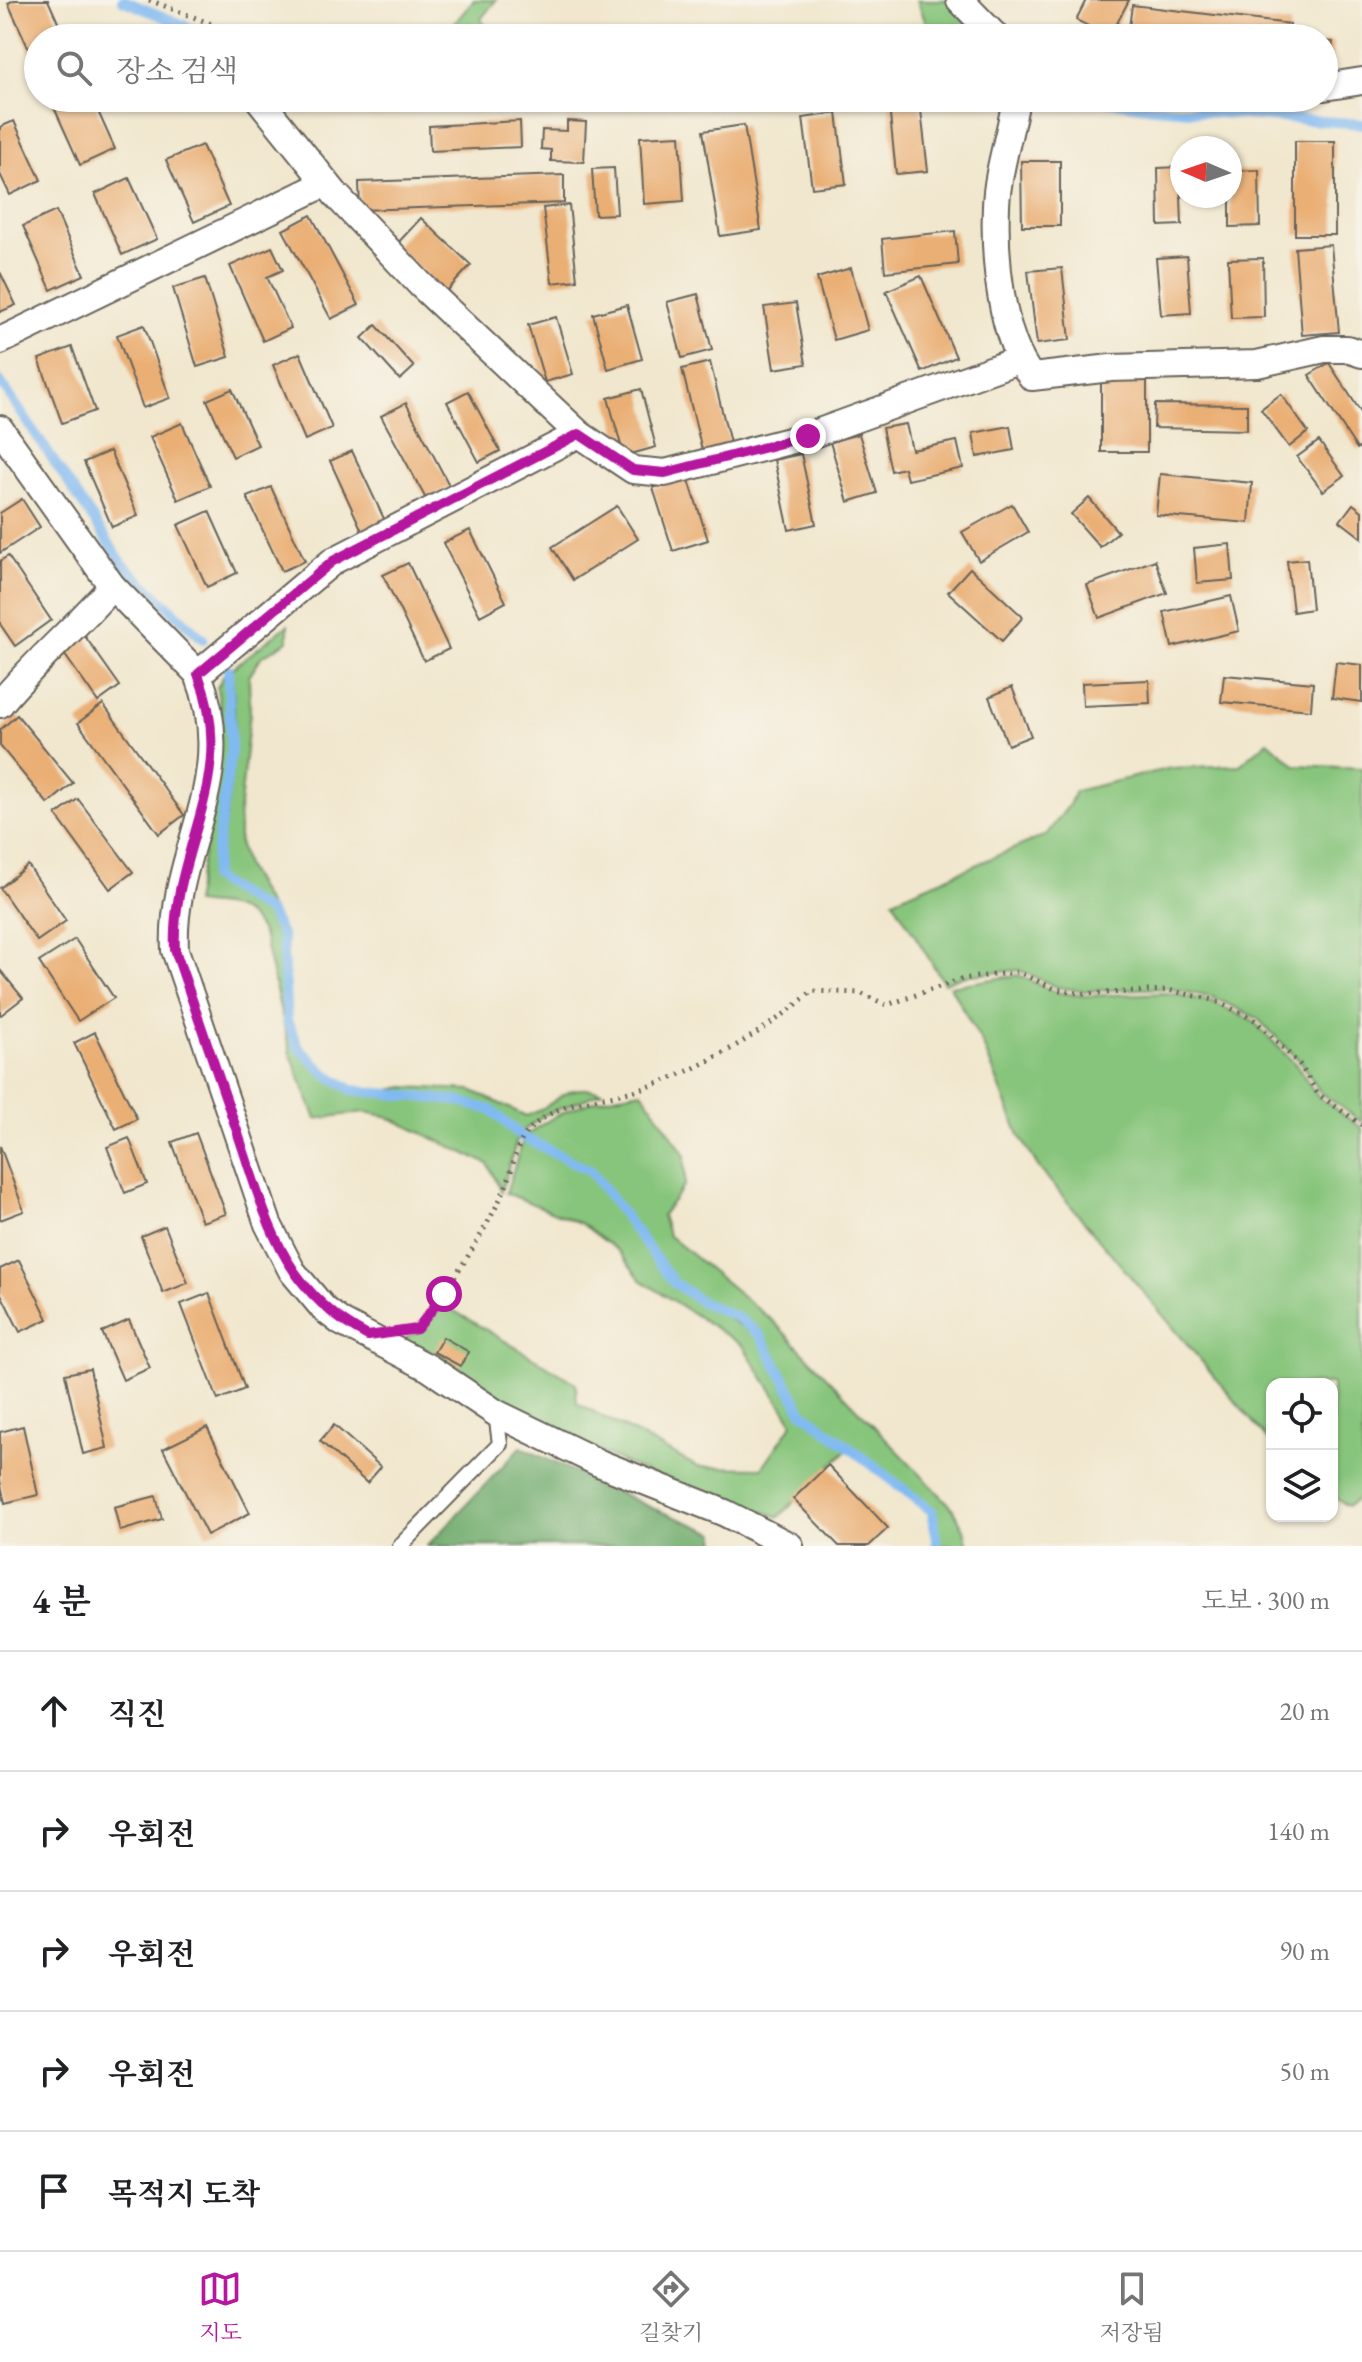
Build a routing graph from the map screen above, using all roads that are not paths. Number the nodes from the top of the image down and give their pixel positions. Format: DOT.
graph roads {
  1 [pos="960,0"];
  2 [pos="983,24"];
  3 [pos="1362,81"];
  4 [pos="1338,85"];
  5 [pos="269,112"];
  6 [pos="1013,112"];
  7 [pos="326,183"];
  8 [pos="0,341"];
  9 [pos="1362,354"];
  10 [pos="1018,360"];
  11 [pos="0,429"];
  12 [pos="579,434"];
  13 [pos="112,586"];
  14 [pos="198,674"];
  15 [pos="0,704"];
  16 [pos="496,1413"];
  17 [pos="400,1546"];
  18 [pos="790,1546"];
  1 -- 2 [label="street"];
  3 -- 4 [label="street"];
  5 -- 7 [label="street"];
  6 -- 10 [label="street"];
  7 -- 8 [label="street"];
  7 -- 12 [label="street"];
  9 -- 10 [label="street"];
  10 -- 12 [label="street"];
  11 -- 13 [label="street"];
  12 -- 14 [label="street"];
  13 -- 14 [label="street"];
  13 -- 15 [label="street"];
  14 -- 16 [label="street"];
  16 -- 17 [label="lane"];
  16 -- 18 [label="street"];
}
